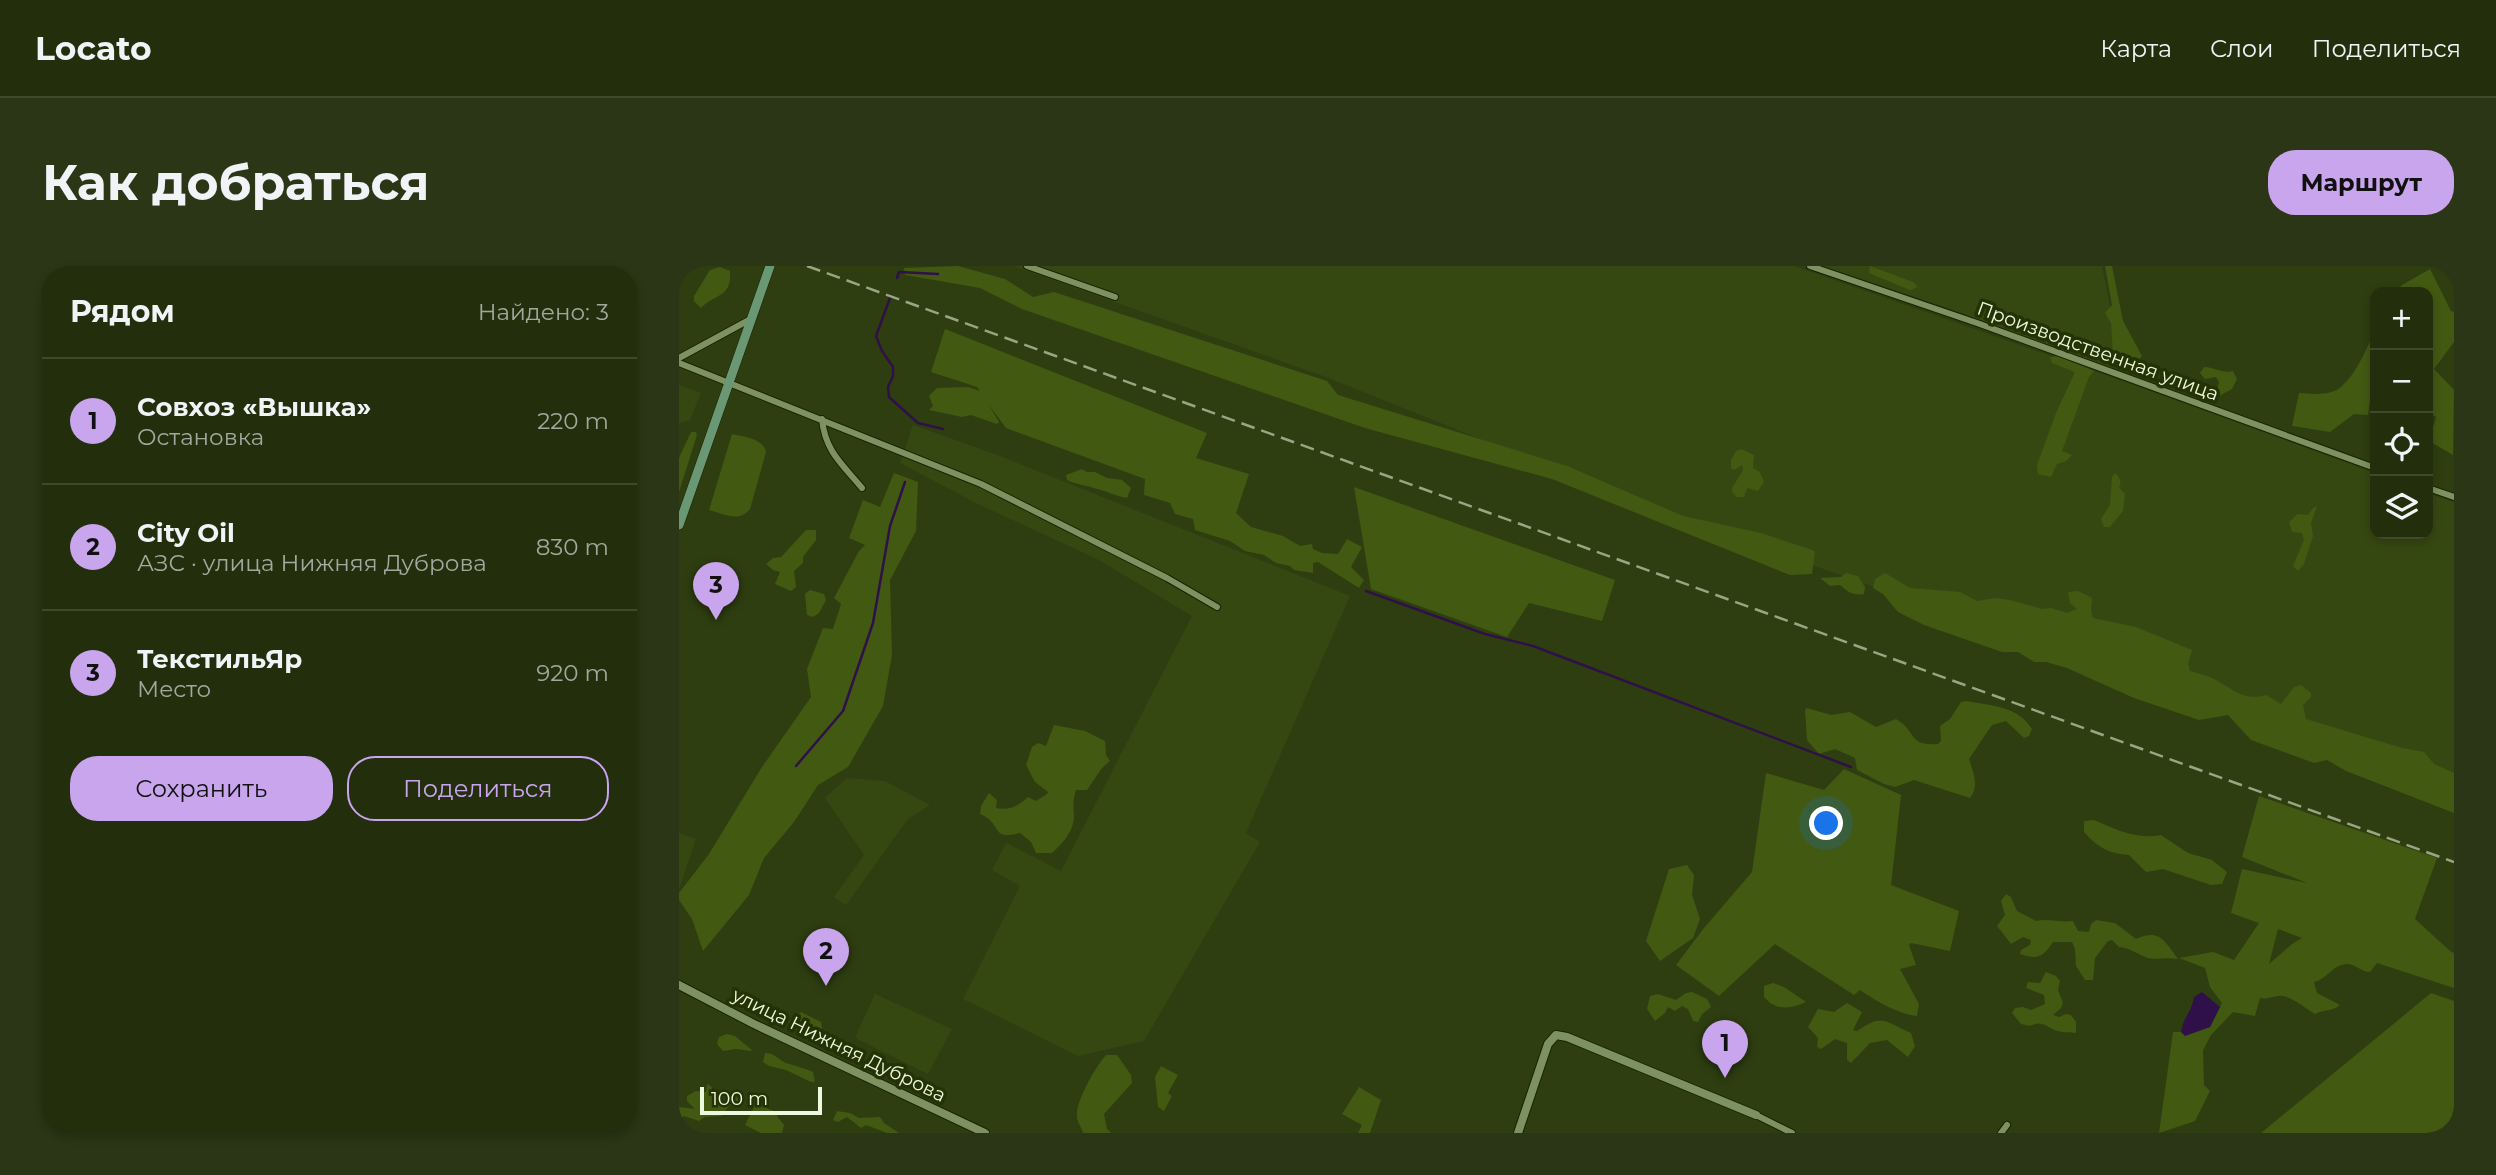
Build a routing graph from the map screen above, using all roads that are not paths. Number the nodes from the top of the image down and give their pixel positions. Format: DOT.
graph roads {
  1 [pos="1027,266"];
  2 [pos="1809,266"];
  3 [pos="769,268"];
  4 [pos="1115,297"];
  5 [pos="749,320"];
  6 [pos="679,360"];
  7 [pos="728,383"];
  8 [pos="822,419"];
  9 [pos="2370,466"];
  10 [pos="862,488"];
  11 [pos="2433,490"];
  12 [pos="2454,497"];
  13 [pos="679,525"];
  14 [pos="1217,607"];
  15 [pos="679,985"];
  16 [pos="1756,1115"];
  17 [pos="2007,1125"];
  18 [pos="985,1133"];
  19 [pos="1518,1133"];
  20 [pos="1792,1133"];
  21 [pos="2001,1133"];
  1 -- 4 [label="street"];
  2 -- 9 [label="street, Производственная улица"];
  3 -- 5 [label="main road"];
  5 -- 6 [label="street"];
  5 -- 7 [label="main road"];
  6 -- 7 [label="street"];
  7 -- 8 [label="street"];
  7 -- 13 [label="main road"];
  8 -- 10 [label="street"];
  8 -- 14 [label="street"];
  11 -- 12 [label="street"];
  15 -- 18 [label="street, улица Нижняя Дуброва"];
  16 -- 19 [label="street"];
  16 -- 20 [label="street"];
  17 -- 21 [label="street"];
}
